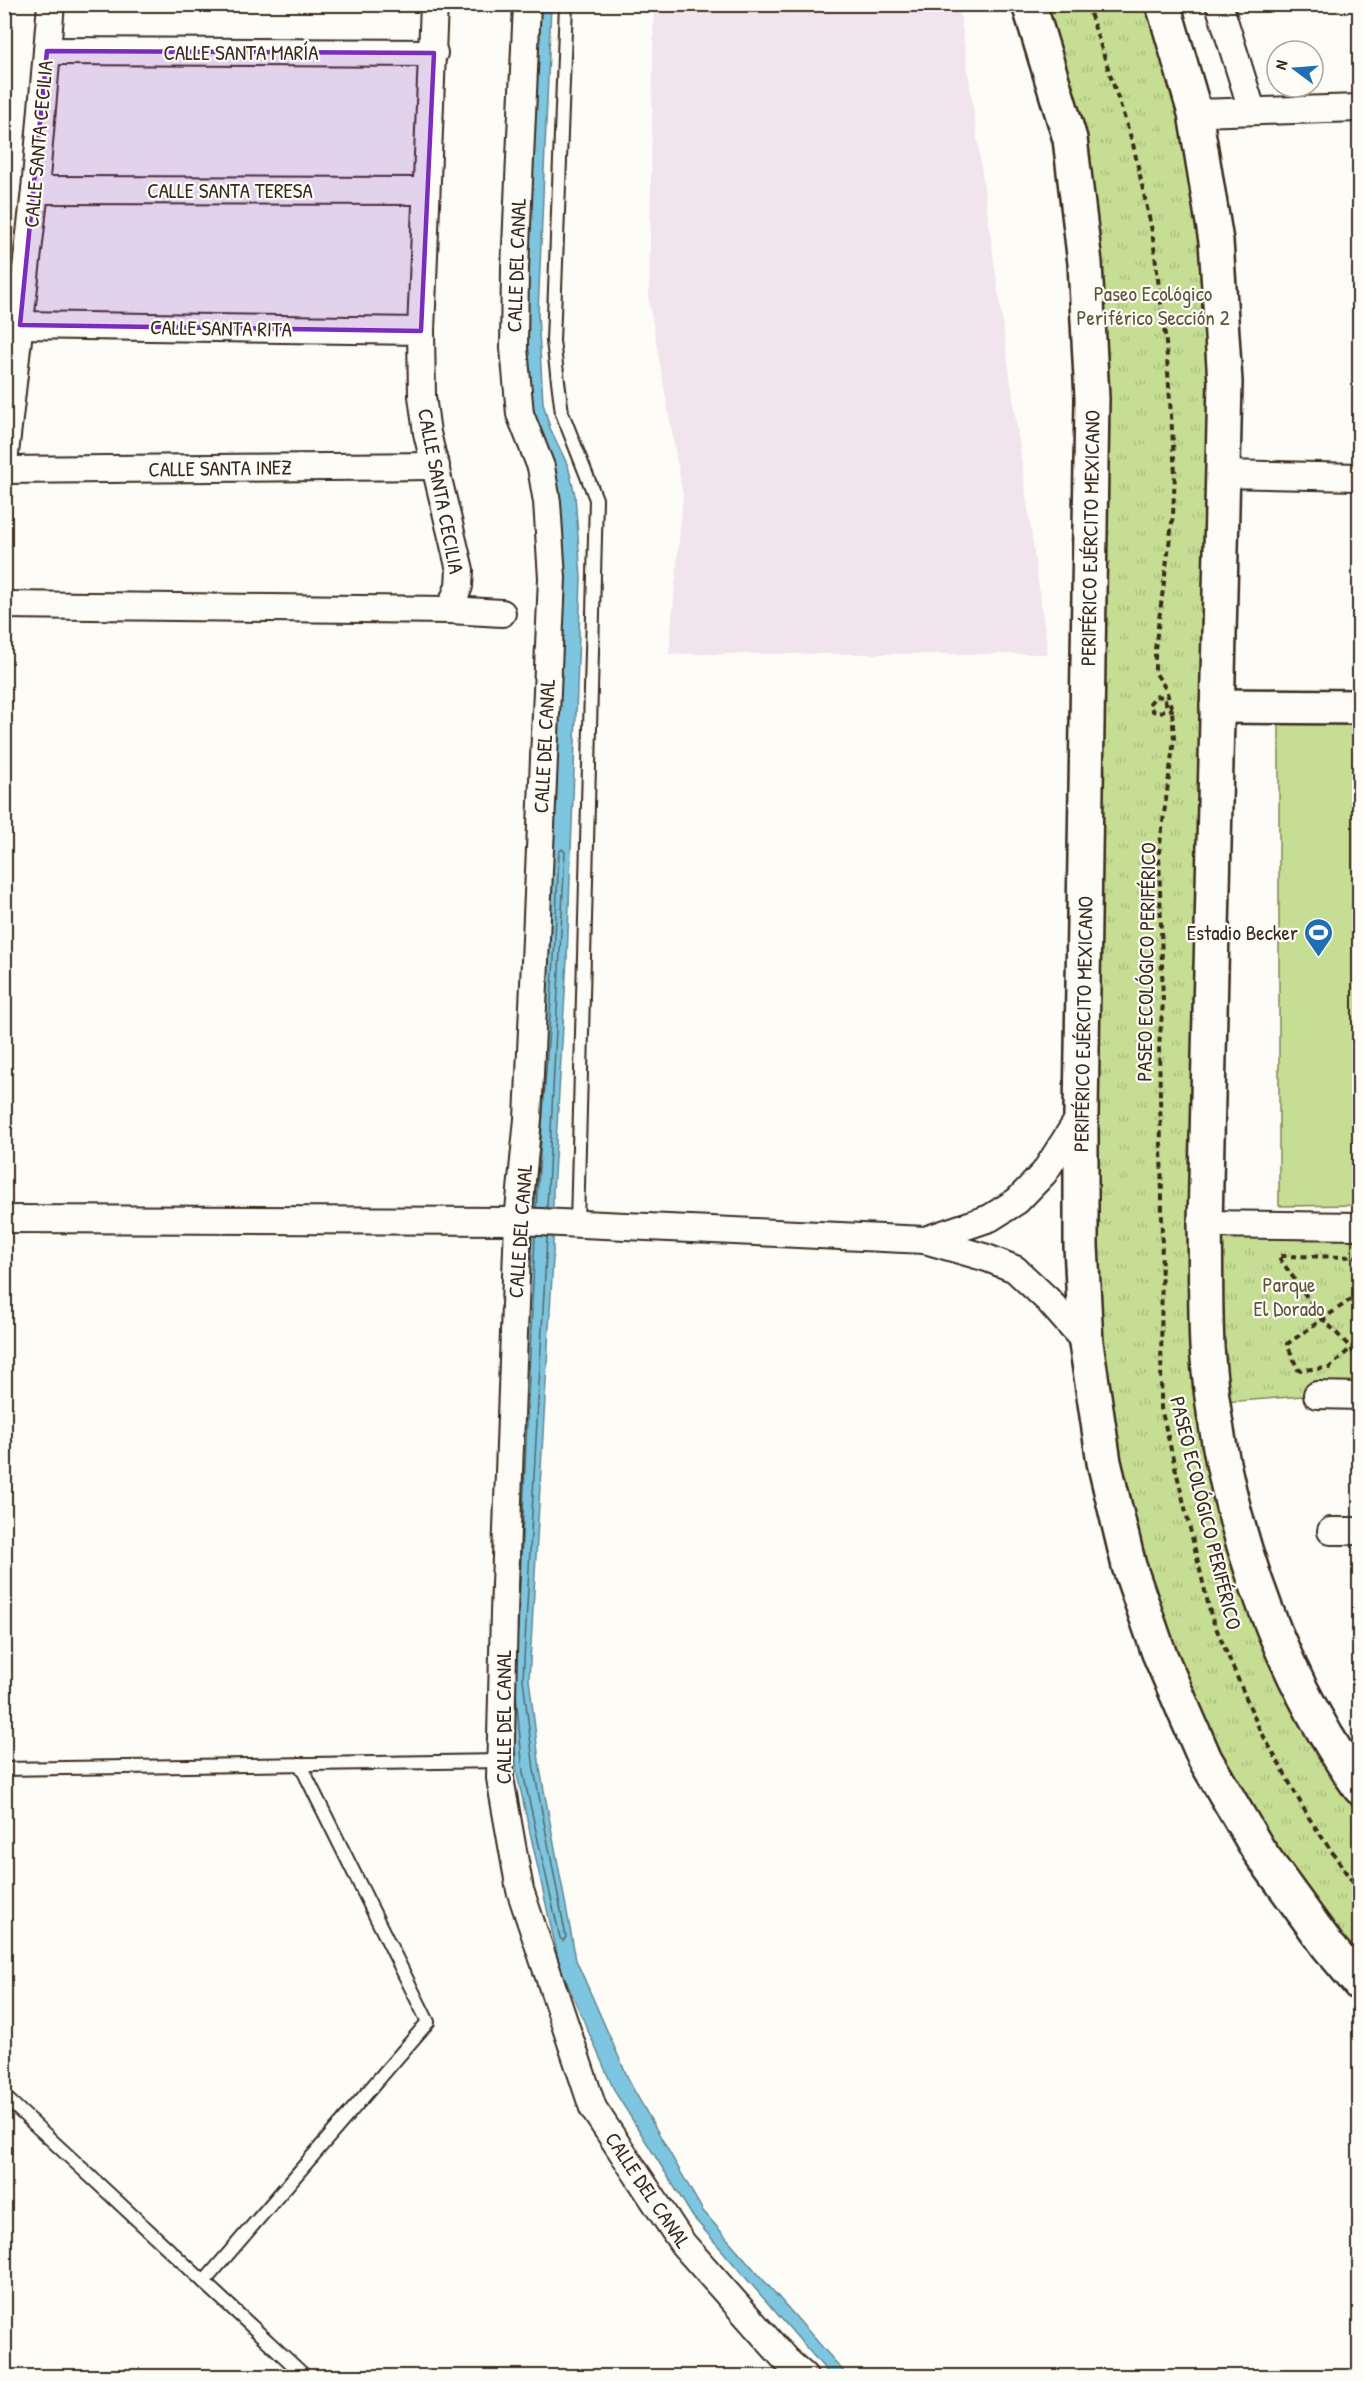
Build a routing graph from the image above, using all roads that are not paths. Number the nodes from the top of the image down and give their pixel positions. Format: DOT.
graph roads {
  1 [pos="51,4"];
  2 [pos="434,4"];
  3 [pos="527,4"];
  4 [pos="566,4"];
  5 [pos="1029,4"];
  6 [pos="1163,4"];
  7 [pos="1219,4"];
  8 [pos="47,51"];
  9 [pos="434,53"];
  10 [pos="1359,108"];
  11 [pos="1252,110"];
  12 [pos="1195,113"];
  13 [pos="35,190"];
  14 [pos="426,191"];
  15 [pos="20,325"];
  16 [pos="421,331"];
  17 [pos="4,462"];
  18 [pos="436,466"];
  19 [pos="4,470"];
  20 [pos="1223,474"];
  21 [pos="1359,477"];
  22 [pos="6,604"];
  23 [pos="450,610"];
  24 [pos="502,613"];
  25 [pos="1217,706"];
  26 [pos="1359,707"];
  27 [pos="1081,1115"];
  28 [pos="4,1219"];
  29 [pos="518,1221"];
  30 [pos="577,1224"];
  31 [pos="1205,1224"];
  32 [pos="1359,1226"];
  33 [pos="925,1240"];
  34 [pos="1086,1342"];
  35 [pos="1317,1395"];
  36 [pos="1359,1396"];
  37 [pos="1331,1531"];
  38 [pos="1359,1531"];
  39 [pos="501,1761"];
  40 [pos="300,1764"];
  41 [pos="4,1769"];
  42 [pos="1359,1788"];
  43 [pos="1359,1984"];
  44 [pos="4,2096"];
  45 [pos="204,2282"];
  46 [pos="305,2376"];
  47 [pos="804,2376"];
  1 -- 8 [label="street, CALLE SANTA CECILIA"];
  2 -- 9 [label="street, CALLE SANTA CECILIA"];
  3 -- 29 [label="street, CALLE DEL CANAL"];
  4 -- 30 [label="lane"];
  5 -- 27 [label="main road, PERIFÉRICO EJÉRCITO MEXICANO"];
  6 -- 12 [label="main road"];
  7 -- 11 [label="street"];
  8 -- 9 [label="street, CALLE SANTA MARÍA"];
  8 -- 13 [label="street, CALLE SANTA CECILIA"];
  9 -- 14 [label="street, CALLE SANTA CECILIA"];
  10 -- 11 [label="street"];
  11 -- 12 [label="street"];
  12 -- 20 [label="main road"];
  13 -- 14 [label="street, CALLE SANTA TERESA"];
  13 -- 15 [label="street, CALLE SANTA CECILIA"];
  14 -- 16 [label="street, CALLE SANTA CECILIA"];
  15 -- 16 [label="street, CALLE SANTA RITA"];
  15 -- 17 [label="street, CALLE SANTA CECILIA"];
  16 -- 18 [label="street, CALLE SANTA CECILIA"];
  18 -- 19 [label="street, CALLE SANTA INEZ"];
  18 -- 23 [label="street, CALLE SANTA CECILIA"];
  20 -- 21 [label="street"];
  20 -- 25 [label="main road"];
  22 -- 23 [label="street"];
  23 -- 24 [label="street"];
  25 -- 26 [label="main road"];
  25 -- 31 [label="main road"];
  27 -- 33 [label="street"];
  27 -- 34 [label="main road, PERIFÉRICO EJÉRCITO MEXICANO"];
  28 -- 29 [label="street"];
  29 -- 30 [label="street"];
  29 -- 39 [label="street, CALLE DEL CANAL"];
  30 -- 33 [label="street"];
  31 -- 32 [label="street"];
  31 -- 42 [label="main road"];
  33 -- 34 [label="street"];
  34 -- 43 [label="main road, PERIFÉRICO EJÉRCITO MEXICANO"];
  35 -- 36 [label="street"];
  37 -- 38 [label="street"];
  39 -- 40 [label="lane"];
  39 -- 47 [label="street, CALLE DEL CANAL"];
  40 -- 41 [label="lane"];
  40 -- 45 [label="lane"];
  44 -- 45 [label="lane"];
  45 -- 46 [label="lane"];
}
